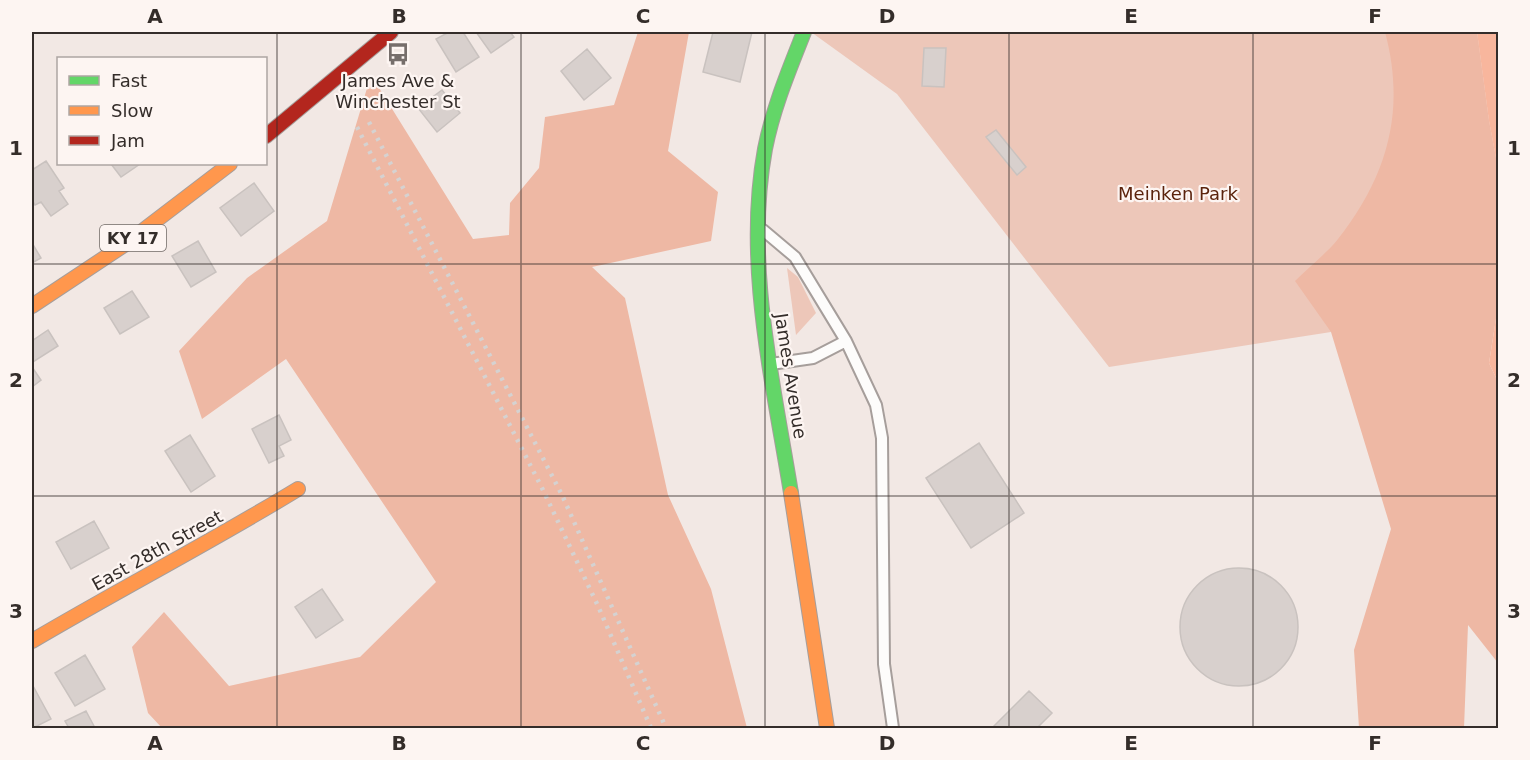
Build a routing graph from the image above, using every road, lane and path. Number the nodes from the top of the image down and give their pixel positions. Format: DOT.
graph roads {
  1 [pos="391,32"];
  2 [pos="804,32"];
  3 [pos="267,135"];
  4 [pos="229,165"];
  5 [pos="758,226"];
  6 [pos="32,306"];
  7 [pos="846,341"];
  8 [pos="771,364"];
  9 [pos="298,489"];
  10 [pos="32,641"];
  11 [pos="827,729"];
  12 [pos="893,729"];
  1 -- 3 [label="main road"];
  2 -- 5 [label="main road, James Avenue"];
  4 -- 6 [label="main road, KY 17"];
  5 -- 7 [label="lane"];
  5 -- 8 [label="main road, James Avenue"];
  7 -- 8 [label="lane"];
  7 -- 12 [label="lane"];
  8 -- 11 [label="main road, James Avenue"];
  9 -- 10 [label="main road, East 28th Street"];
}
